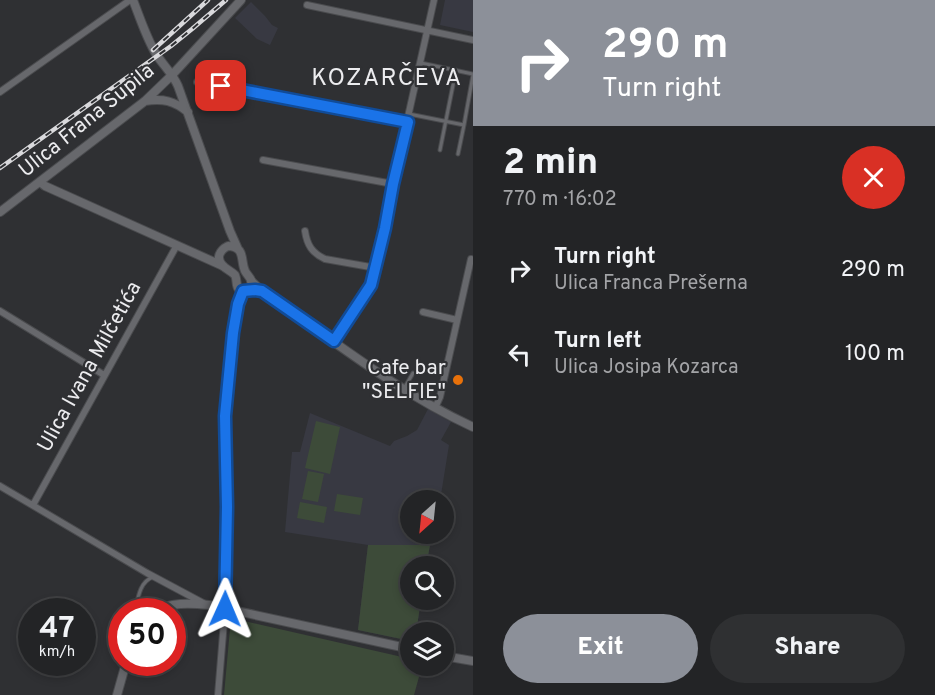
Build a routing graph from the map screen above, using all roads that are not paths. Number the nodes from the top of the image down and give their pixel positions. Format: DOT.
graph roads {
  1 [pos="131,0"];
  2 [pos="241,0"];
  3 [pos="434,0"];
  4 [pos="307,5"];
  5 [pos="428,29"];
  6 [pos="473,40"];
  7 [pos="421,63"];
  8 [pos="456,70"];
  9 [pos="473,74"];
  10 [pos="172,75"];
  11 [pos="197,82"];
  12 [pos="0,92"];
  13 [pos="145,101"];
  14 [pos="189,112"];
  15 [pos="409,114"];
  16 [pos="408,122"];
  17 [pos="446,122"];
  18 [pos="464,125"];
  19 [pos="440,150"];
  20 [pos="458,154"];
  21 [pos="263,160"];
  22 [pos="40,182"];
  23 [pos="393,184"];
  24 [pos="0,212"];
  25 [pos="230,231"];
  26 [pos="305,231"];
  27 [pos="177,245"];
  28 [pos="238,249"];
  29 [pos="223,250"];
  30 [pos="206,258"];
  31 [pos="471,259"];
  32 [pos="223,266"];
  33 [pos="376,268"];
  34 [pos="245,287"];
  35 [pos="0,311"];
  36 [pos="423,312"];
  37 [pos="457,320"];
  38 [pos="334,341"];
  39 [pos="412,373"];
  40 [pos="104,375"];
  41 [pos="404,389"];
  42 [pos="435,408"];
  43 [pos="473,427"];
  44 [pos="0,486"];
  45 [pos="33,505"];
  46 [pos="155,577"];
  47 [pos="139,598"];
  48 [pos="186,603"];
  49 [pos="208,605"];
  50 [pos="225,609"];
  51 [pos="400,647"];
  52 [pos="454,658"];
  53 [pos="473,661"];
  54 [pos="122,676"];
  55 [pos="117,695"];
  56 [pos="218,695"];
  1 -- 10 [label="main road"];
  1 -- 12 [label="street"];
  2 -- 10 [label="main road, Ulica Frana Supila"];
  3 -- 5 [label="street"];
  4 -- 5 [label="street"];
  5 -- 6 [label="street"];
  5 -- 7 [label="street"];
  7 -- 8 [label="lane"];
  7 -- 15 [label="street"];
  8 -- 9 [label="lane"];
  8 -- 17 [label="lane"];
  9 -- 18 [label="lane"];
  10 -- 13 [label="main road, Ulica Frana Supila"];
  10 -- 14 [label="main road"];
  11 -- 16 [label="street"];
  13 -- 14 [label="main road"];
  13 -- 22 [label="main road, Ulica Frana Supila"];
  14 -- 25 [label="main road"];
  15 -- 16 [label="street"];
  15 -- 17 [label="lane"];
  16 -- 23 [label="street"];
  17 -- 18 [label="lane"];
  17 -- 19 [label="lane"];
  18 -- 20 [label="lane"];
  21 -- 23 [label="street"];
  22 -- 24 [label="main road, Ulica Frana Supila"];
  22 -- 27 [label="street"];
  23 -- 33 [label="street"];
  25 -- 28 [label="main road"];
  25 -- 29 [label="main road"];
  26 -- 33 [label="street"];
  27 -- 30 [label="street"];
  27 -- 40 [label="street, Ulica Ivana Milčetića"];
  28 -- 29 [label="main road"];
  28 -- 34 [label="main road"];
  29 -- 30 [label="street"];
  29 -- 32 [label="main road"];
  30 -- 32 [label="street"];
  31 -- 37 [label="street"];
  32 -- 34 [label="main road"];
  33 -- 38 [label="street"];
  34 -- 38 [label="street"];
  34 -- 50 [label="main road"];
  35 -- 40 [label="street"];
  36 -- 37 [label="street"];
  37 -- 42 [label="street"];
  38 -- 41 [label="street"];
  39 -- 41 [label="lane"];
  40 -- 45 [label="street, Ulica Ivana Milčetića"];
  41 -- 42 [label="street"];
  42 -- 43 [label="street"];
  44 -- 45 [label="street"];
  45 -- 46 [label="street"];
  46 -- 47 [label="lane"];
  46 -- 49 [label="street"];
  48 -- 49 [label="main road"];
  49 -- 50 [label="main road"];
  50 -- 51 [label="main road"];
  50 -- 56 [label="street"];
  52 -- 53 [label="main road"];
  54 -- 55 [label="main road"];
}
